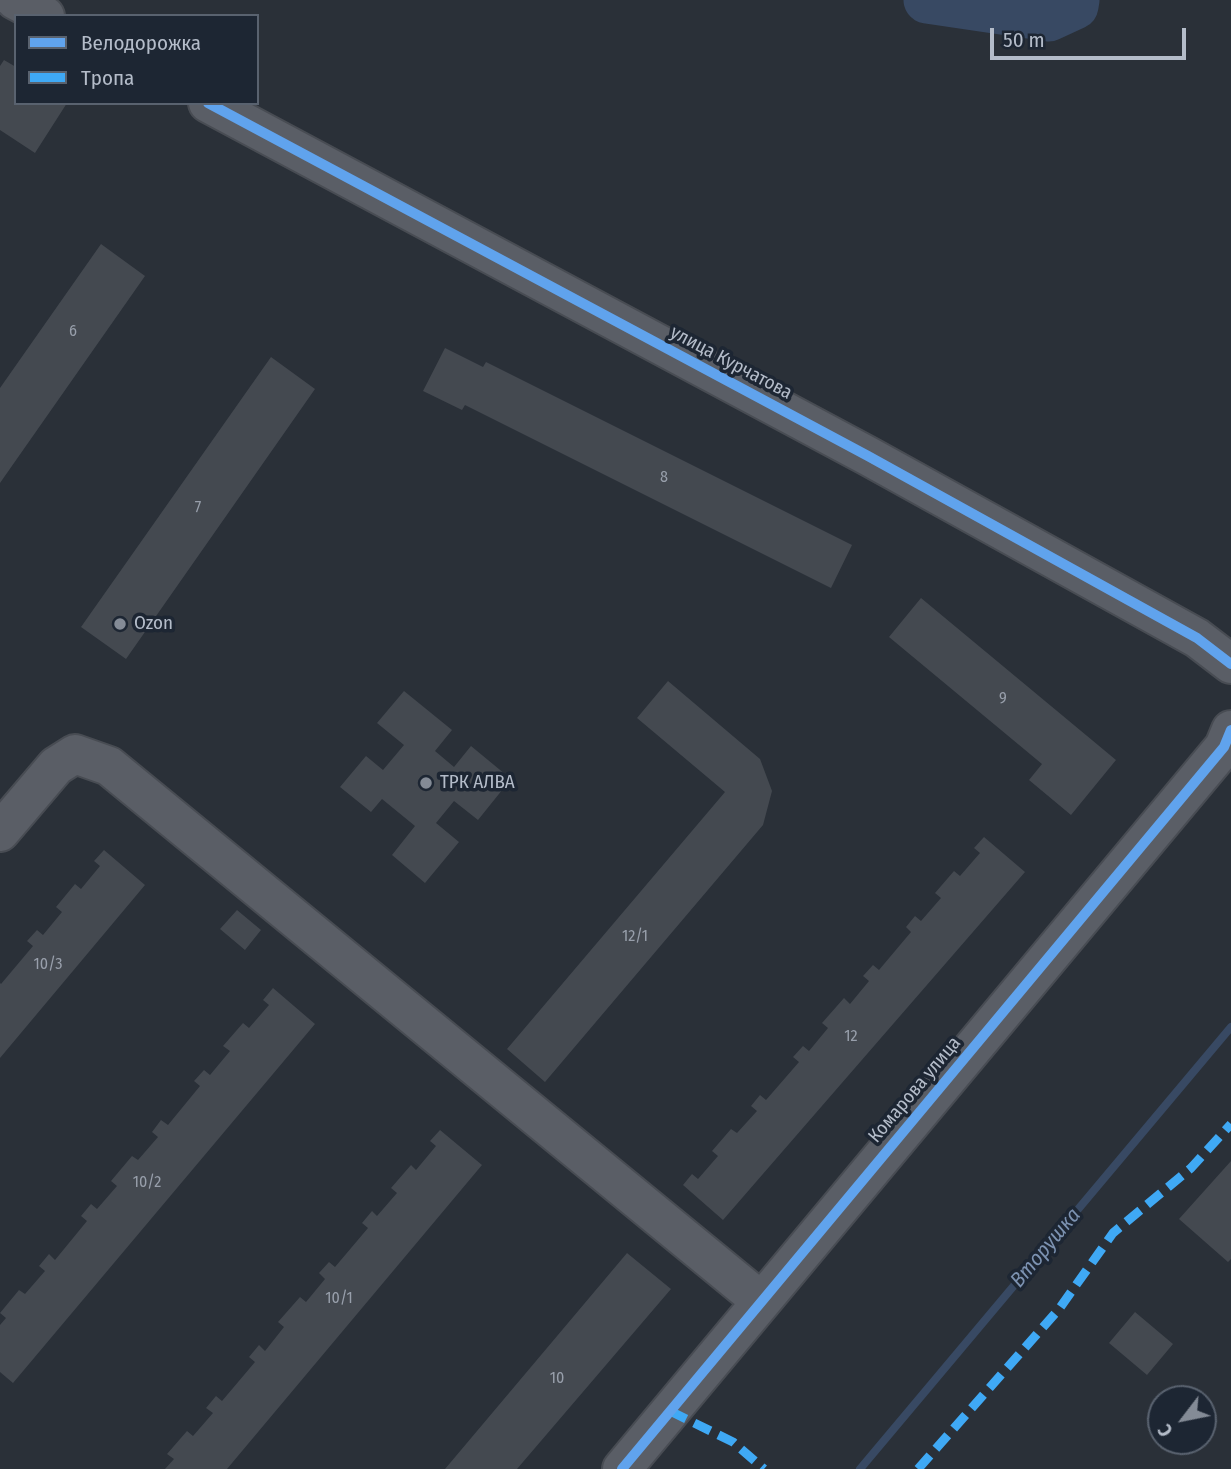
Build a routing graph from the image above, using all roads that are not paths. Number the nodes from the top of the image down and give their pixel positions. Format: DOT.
graph roads {
  1 [pos="15,0"];
  2 [pos="41,14"];
  3 [pos="212,105"];
  4 [pos="1231,664"];
  5 [pos="1231,730"];
  6 [pos="0,832"];
  7 [pos="761,1301"];
  8 [pos="622,1469"];
  1 -- 2 [label="street"];
  3 -- 4 [label="street, улица Курчатова"];
  5 -- 7 [label="street, Комарова улица"];
  6 -- 7 [label="street"];
  7 -- 8 [label="street, Комарова улица"];
}
